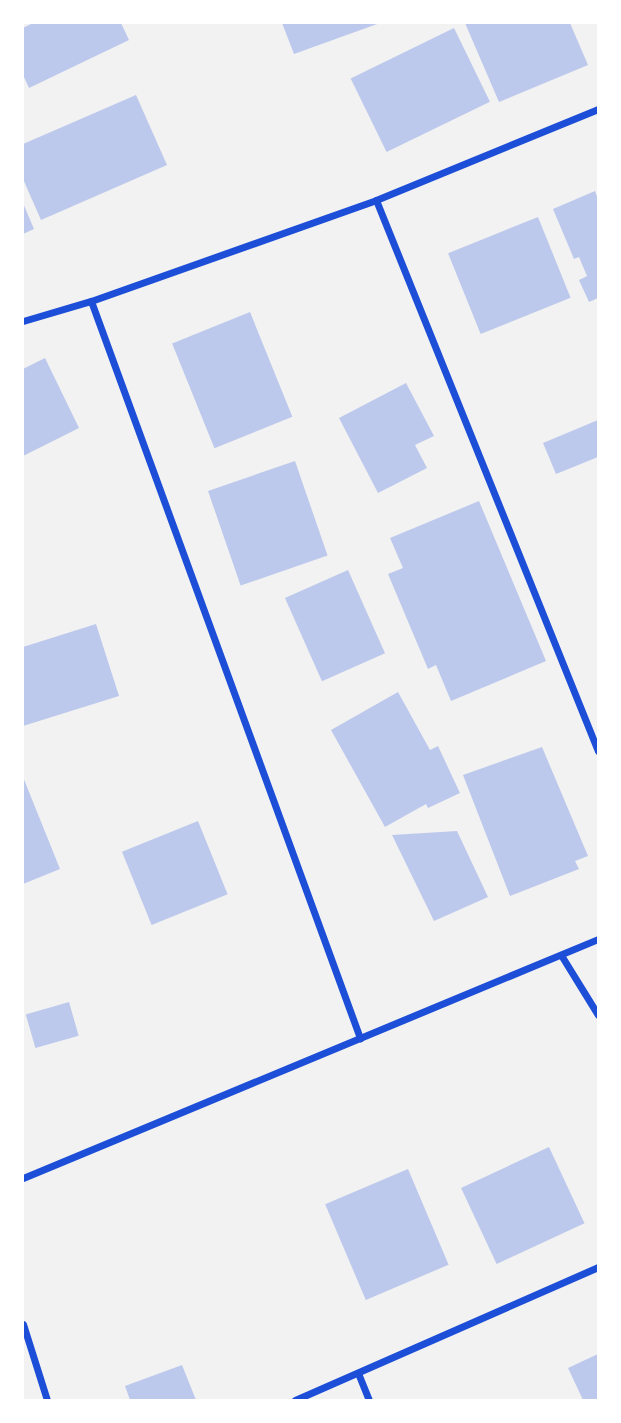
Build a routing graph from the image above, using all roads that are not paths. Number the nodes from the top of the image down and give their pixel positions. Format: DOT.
graph roads {
  1 [pos="598,109"];
  2 [pos="376,200"];
  3 [pos="91,301"];
  4 [pos="23,321"];
  5 [pos="598,751"];
  6 [pos="598,939"];
  7 [pos="561,955"];
  8 [pos="598,1015"];
  9 [pos="360,1038"];
  10 [pos="23,1178"];
  11 [pos="598,1267"];
  12 [pos="23,1324"];
  13 [pos="358,1373"];
  14 [pos="47,1400"];
  15 [pos="295,1400"];
  16 [pos="369,1400"];
  1 -- 2 [label="street"];
  2 -- 3 [label="street"];
  2 -- 5 [label="street"];
  3 -- 4 [label="street"];
  3 -- 9 [label="street"];
  6 -- 7 [label="street"];
  7 -- 8 [label="street"];
  7 -- 9 [label="street"];
  9 -- 10 [label="street"];
  11 -- 13 [label="street"];
  12 -- 14 [label="street"];
  13 -- 15 [label="street"];
  13 -- 16 [label="street"];
}
